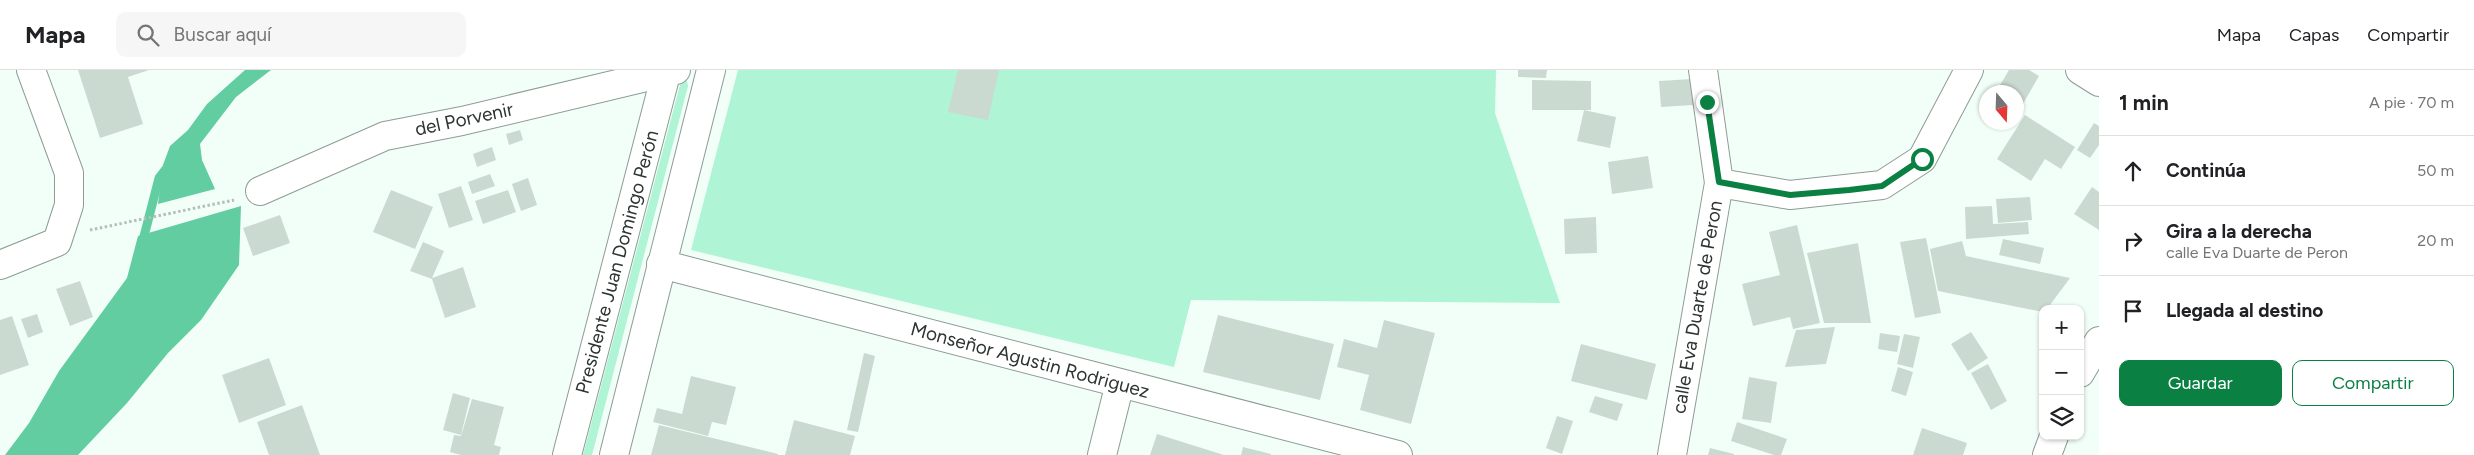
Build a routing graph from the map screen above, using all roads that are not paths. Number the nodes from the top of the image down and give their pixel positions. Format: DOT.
graph roads {
  1 [pos="31,70"];
  2 [pos="711,70"];
  3 [pos="1703,70"];
  4 [pos="1970,70"];
  5 [pos="2080,70"];
  6 [pos="670,71"];
  7 [pos="2099,82"];
  8 [pos="1719,182"];
  9 [pos="260,191"];
  10 [pos="661,264"];
  11 [pos="0,265"];
  12 [pos="2099,341"];
  13 [pos="2084,366"];
  14 [pos="1120,383"];
  15 [pos="2053,440"];
  16 [pos="567,455"];
  17 [pos="614,455"];
  18 [pos="1102,455"];
  19 [pos="1398,455"];
  20 [pos="1672,455"];
  21 [pos="2047,455"];
  1 -- 11 [label="street"];
  2 -- 10 [label="street"];
  3 -- 8 [label="street, calle Eva Duarte de Peron"];
  4 -- 8 [label="street"];
  5 -- 7 [label="street"];
  6 -- 9 [label="street, del Porvenir"];
  6 -- 16 [label="street, Presidente Juan Domingo Perón"];
  8 -- 20 [label="street, calle Eva Duarte de Peron"];
  10 -- 14 [label="street, Monseñor Agustin Rodriguez"];
  10 -- 17 [label="street"];
  12 -- 13 [label="street"];
  14 -- 18 [label="street"];
  14 -- 19 [label="street, Monseñor Agustin Rodriguez"];
  15 -- 21 [label="street"];
}
